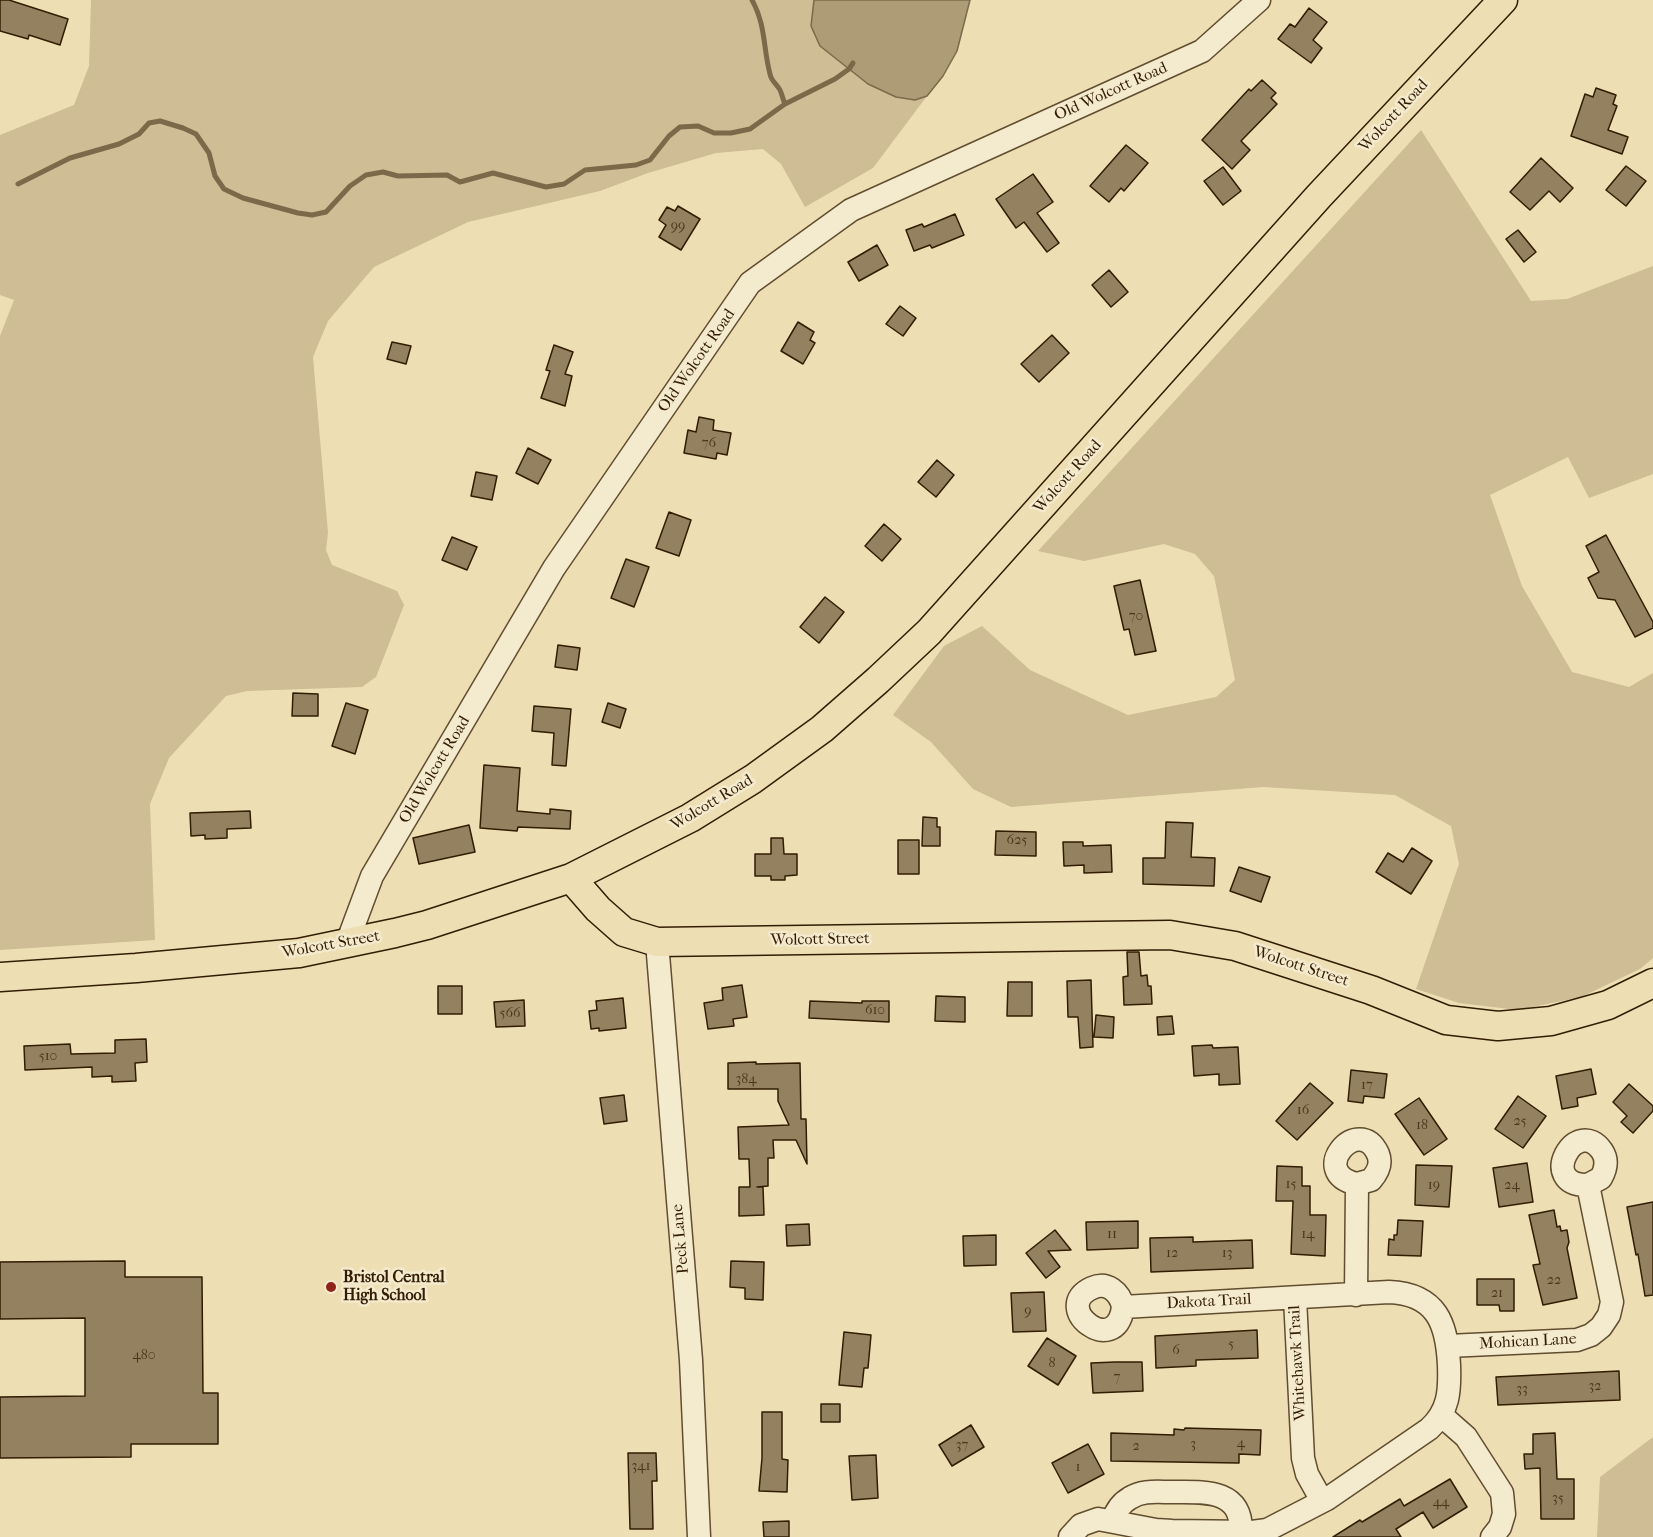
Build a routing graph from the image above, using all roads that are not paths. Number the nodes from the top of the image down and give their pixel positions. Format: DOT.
graph roads {
  1 [pos="1259,0"];
  2 [pos="1503,0"];
  3 [pos="571,878"];
  4 [pos="657,942"];
  5 [pos="347,943"];
  6 [pos="0,977"];
  7 [pos="1653,983"];
  8 [pos="1357,1184"];
  9 [pos="1588,1185"];
  10 [pos="1356,1295"];
  11 [pos="1295,1298"];
  12 [pos="1123,1307"];
  13 [pos="1448,1346"];
  14 [pos="1441,1415"];
  15 [pos="1322,1501"];
  16 [pos="1113,1520"];
  17 [pos="1241,1532"];
  18 [pos="699,1537"];
  19 [pos="1070,1537"];
  20 [pos="1492,1537"];
  1 -- 5 [label="street, Old Wolcott Road"];
  2 -- 3 [label="main road, Wolcott Road"];
  3 -- 4 [label="main road, Wolcott Street"];
  3 -- 5 [label="main road, Wolcott Street"];
  4 -- 7 [label="main road, Wolcott Street"];
  4 -- 18 [label="street, Peck Lane"];
  5 -- 6 [label="main road, Wolcott Street"];
  8 -- 10 [label="street"];
  9 -- 13 [label="street, Mohican Lane"];
  10 -- 11 [label="street, Whitehawk Trail"];
  10 -- 13 [label="street, Whitehawk Trail"];
  11 -- 12 [label="street, Dakota Trail"];
  11 -- 15 [label="street, Whitehawk Trail"];
  13 -- 14 [label="street, Whitehawk Trail"];
  14 -- 15 [label="street, Whitehawk Trail"];
  14 -- 20 [label="street"];
  15 -- 17 [label="street, Whitehawk Trail"];
  16 -- 17 [label="street, Whitehawk Trail"];
  16 -- 17 [label="street"];
  16 -- 19 [label="street, Whitehawk Trail"];
}
